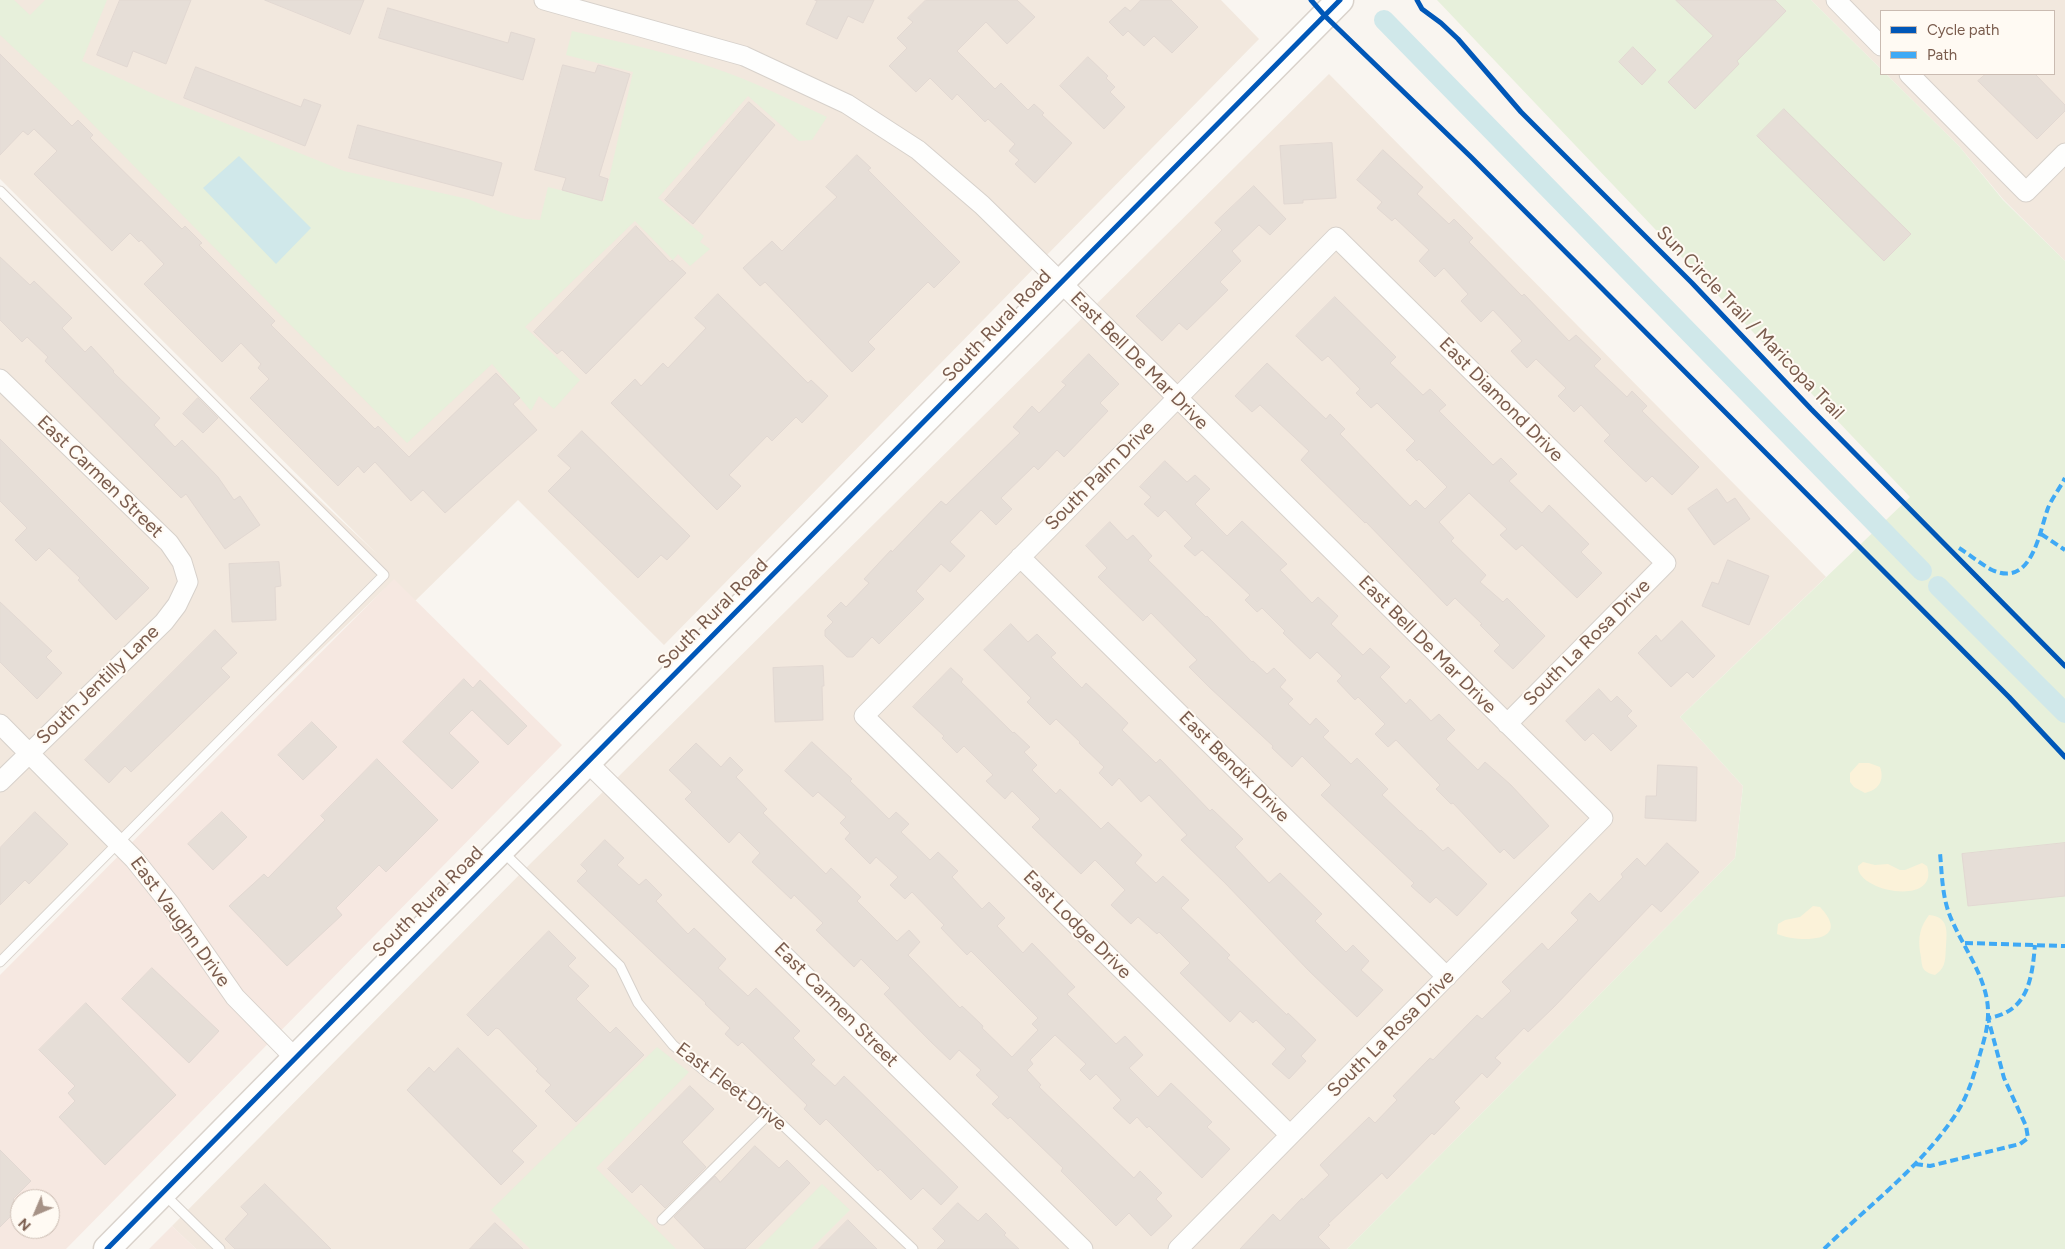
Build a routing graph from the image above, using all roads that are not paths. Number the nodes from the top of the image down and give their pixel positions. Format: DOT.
graph roads {
  1 [pos="544,0"];
  2 [pos="1836,0"];
  3 [pos="1332,8"];
  4 [pos="1880,45"];
  5 [pos="1910,75"];
  6 [pos="2065,153"];
  7 [pos="0,191"];
  8 [pos="1336,237"];
  9 [pos="1060,282"];
  10 [pos="0,379"];
  11 [pos="1177,398"];
  12 [pos="1020,557"];
  13 [pos="1666,563"];
  14 [pos="188,582"];
  15 [pos="864,716"];
  16 [pos="0,724"];
  17 [pos="1507,724"];
  18 [pos="29,752"];
  19 [pos="588,762"];
  20 [pos="0,782"];
  21 [pos="1603,818"];
  22 [pos="118,843"];
  23 [pos="501,850"];
  24 [pos="0,962"];
  25 [pos="1447,977"];
  26 [pos="295,1058"];
  27 [pos="770,1113"];
  28 [pos="1290,1135"];
  29 [pos="162,1192"];
  30 [pos="662,1220"];
  31 [pos="106,1249"];
  32 [pos="220,1249"];
  33 [pos="913,1249"];
  34 [pos="1083,1249"];
  35 [pos="1178,1249"];
  1 -- 9 [label="street, East Bell De Mar Drive"];
  2 -- 4 [label="street"];
  3 -- 9 [label="main road, South Rural Road"];
  5 -- 6 [label="street"];
  7 -- 22 [label="lane"];
  8 -- 11 [label="street, South Palm Drive"];
  8 -- 13 [label="street, East Diamond Drive"];
  9 -- 11 [label="street, East Bell De Mar Drive"];
  9 -- 19 [label="main road, South Rural Road"];
  10 -- 14 [label="street, East Carmen Street"];
  11 -- 12 [label="street, South Palm Drive"];
  11 -- 17 [label="street, East Bell De Mar Drive"];
  12 -- 15 [label="street, South Palm Drive"];
  12 -- 25 [label="street, East Bendix Drive"];
  13 -- 17 [label="street, South La Rosa Drive"];
  14 -- 18 [label="street, South Jentilly Lane"];
  15 -- 28 [label="street, East Lodge Drive"];
  16 -- 18 [label="street, East Vaughn Drive"];
  17 -- 21 [label="street, East Bell De Mar Drive"];
  18 -- 20 [label="street, South Jentilly Lane"];
  18 -- 22 [label="street, East Vaughn Drive"];
  19 -- 23 [label="main road, South Rural Road"];
  19 -- 34 [label="street, East Carmen Street"];
  21 -- 25 [label="street, South La Rosa Drive"];
  22 -- 24 [label="lane"];
  22 -- 26 [label="street, East Vaughn Drive"];
  23 -- 26 [label="main road, South Rural Road"];
  23 -- 27 [label="lane, East Fleet Drive"];
  25 -- 28 [label="street, South La Rosa Drive"];
  26 -- 29 [label="main road, South Rural Road"];
  27 -- 30 [label="lane"];
  27 -- 33 [label="lane, East Fleet Drive"];
  28 -- 35 [label="street, South La Rosa Drive"];
  29 -- 31 [label="main road, South Rural Road"];
  29 -- 32 [label="lane"];
}
